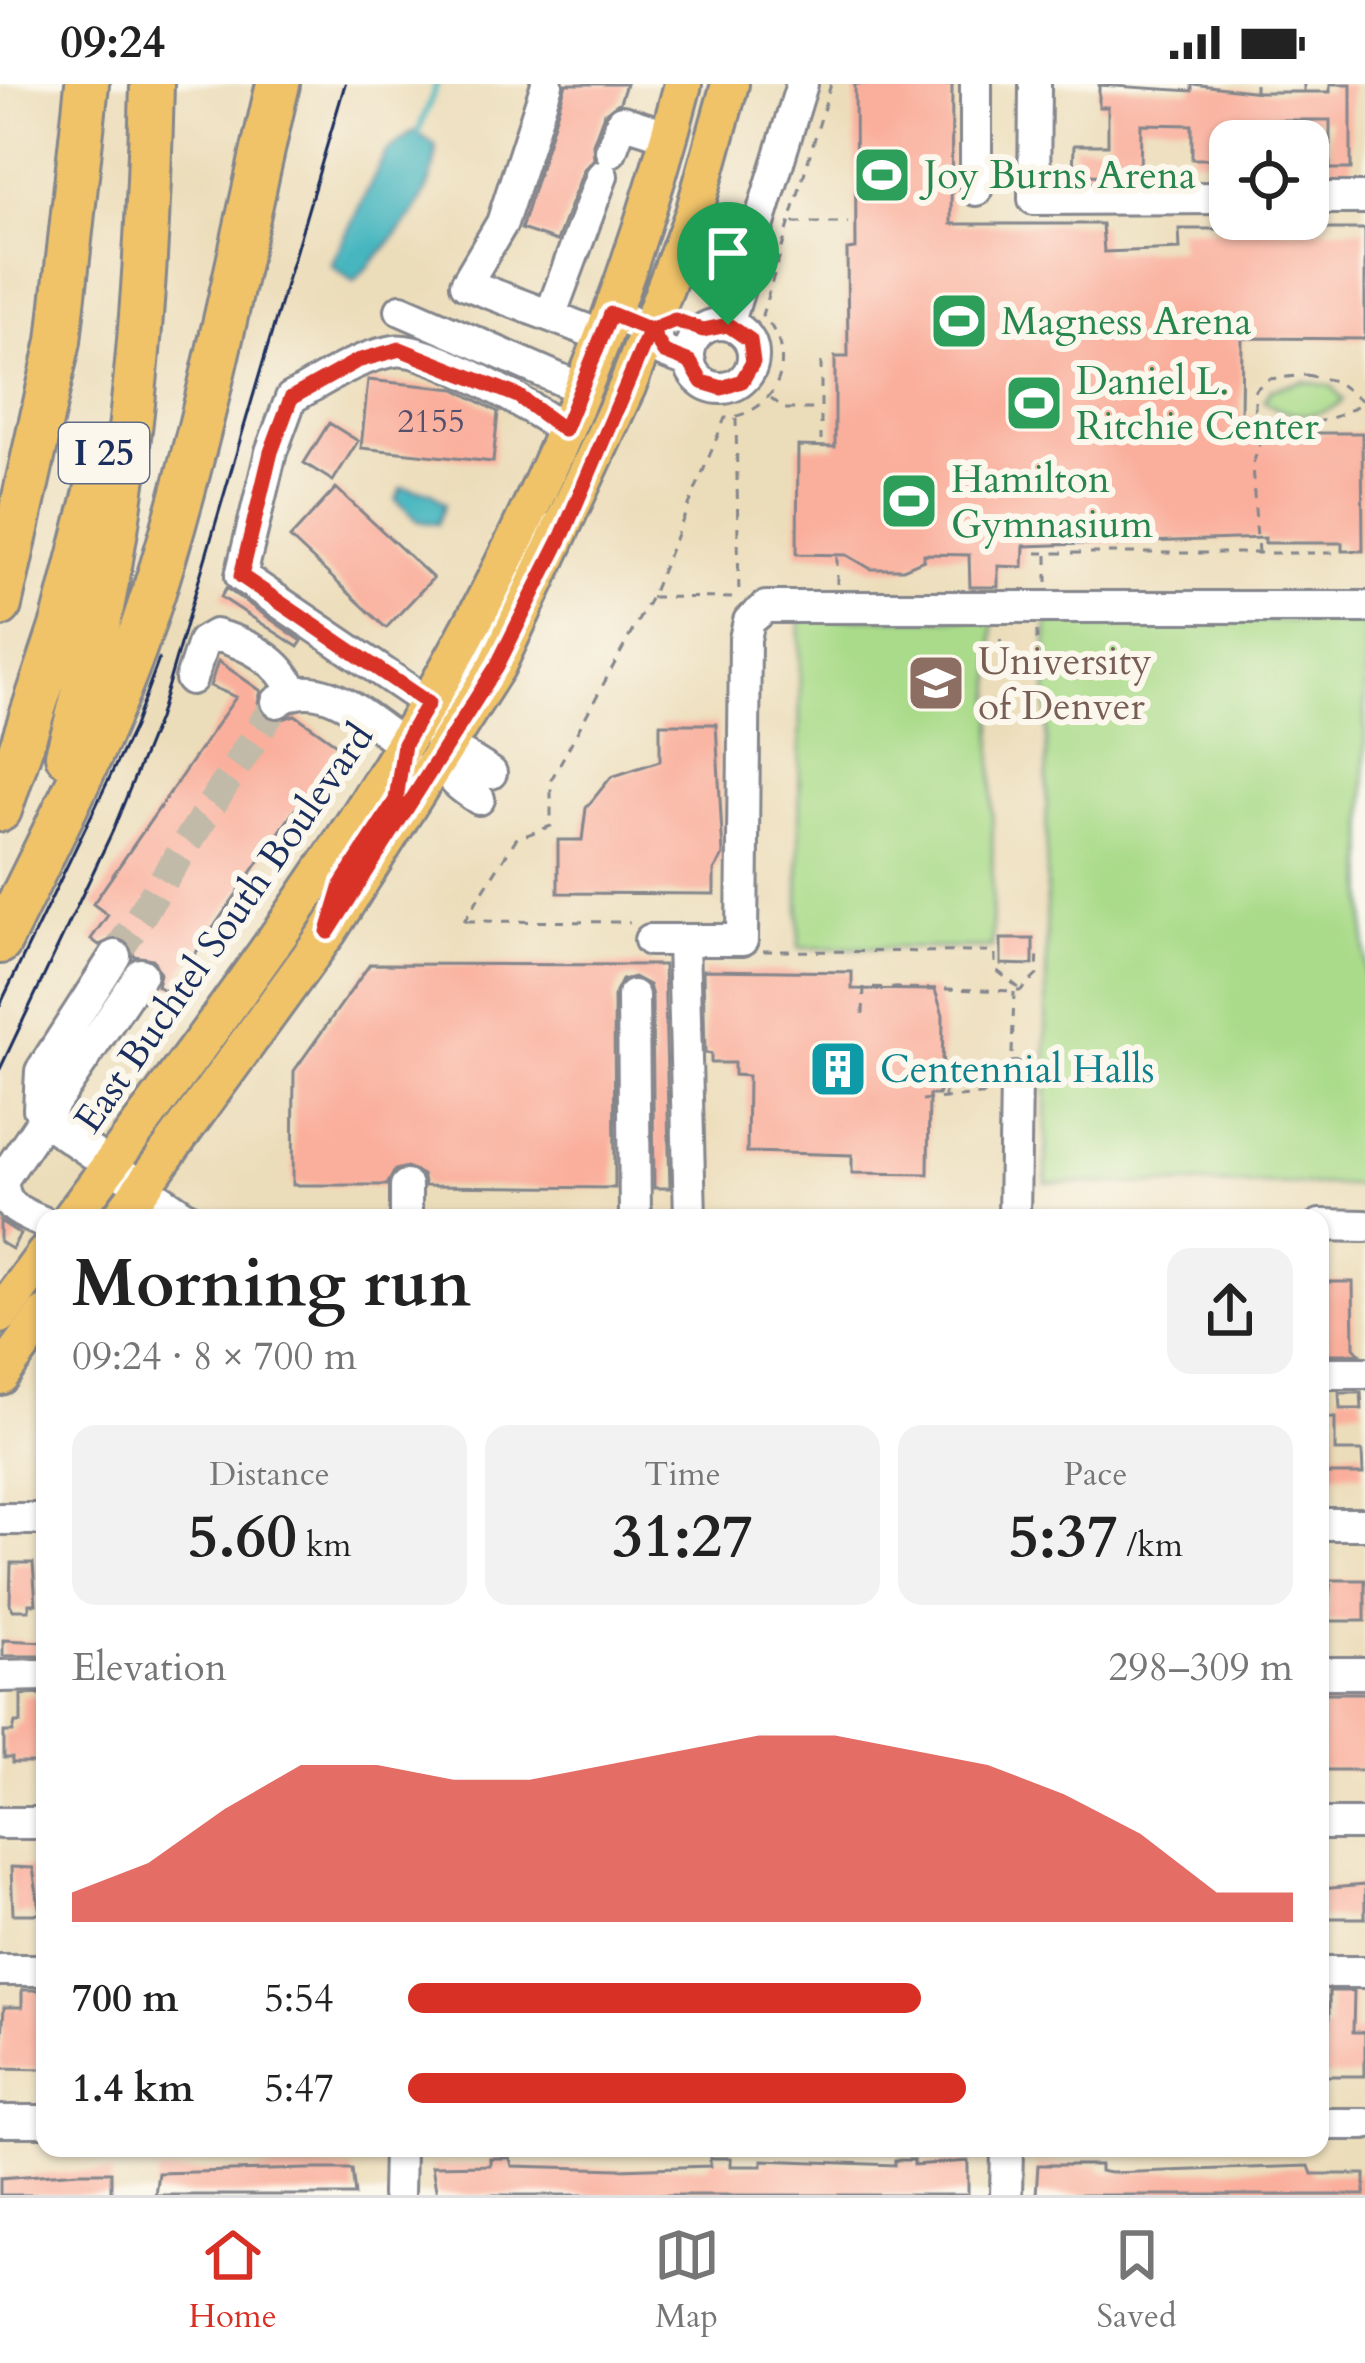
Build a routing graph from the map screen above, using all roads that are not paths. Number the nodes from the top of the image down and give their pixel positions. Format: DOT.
graph roads {
  1 [pos="87,84"];
  2 [pos="152,84"];
  3 [pos="548,84"];
  4 [pos="683,84"];
  5 [pos="730,84"];
  6 [pos="802,84"];
  7 [pos="976,84"];
  8 [pos="1035,84"];
  9 [pos="275,93"];
  10 [pos="669,136"];
  11 [pos="976,190"];
  12 [pos="1209,198"];
  13 [pos="1329,198"];
  14 [pos="1365,198"];
  15 [pos="466,284"];
  16 [pos="401,310"];
  17 [pos="550,316"];
  18 [pos="607,325"];
  19 [pos="716,327"];
  20 [pos="446,330"];
  21 [pos="650,330"];
  22 [pos="690,362"];
  23 [pos="582,388"];
  24 [pos="564,430"];
  25 [pos="544,477"];
  26 [pos="0,605"];
  27 [pos="1365,607"];
  28 [pos="191,679"];
  29 [pos="428,703"];
  30 [pos="404,744"];
  31 [pos="442,760"];
  32 [pos="485,786"];
  33 [pos="0,810"];
  34 [pos="647,931"];
  35 [pos="328,932"];
  36 [pos="0,939"];
  37 [pos="683,940"];
  38 [pos="115,956"];
  39 [pos="633,996"];
  40 [pos="1006,1076"];
  41 [pos="44,1117"];
  42 [pos="110,1166"];
  43 [pos="406,1186"];
  44 [pos="142,1188"];
  45 [pos="78,1209"];
  46 [pos="127,1209"];
  47 [pos="174,1209"];
  48 [pos="406,1209"];
  49 [pos="635,1209"];
  50 [pos="690,1209"];
  51 [pos="1013,1209"];
  52 [pos="36,1219"];
  53 [pos="1329,1226"];
  54 [pos="1365,1226"];
  55 [pos="36,1266"];
  56 [pos="0,1316"];
  57 [pos="36,1327"];
  58 [pos="1329,1373"];
  59 [pos="1365,1373"];
  60 [pos="0,1376"];
  61 [pos="0,1519"];
  62 [pos="36,1519"];
  63 [pos="1329,1524"];
  64 [pos="1365,1524"];
  65 [pos="1329,1673"];
  66 [pos="1365,1673"];
  67 [pos="36,1675"];
  68 [pos="0,1676"];
  69 [pos="36,1822"];
  70 [pos="0,1823"];
  71 [pos="1329,1824"];
  72 [pos="1365,1824"];
  73 [pos="0,1970"];
  74 [pos="36,1970"];
  75 [pos="1329,1972"];
  76 [pos="1365,1972"];
  77 [pos="0,2121"];
  78 [pos="36,2121"];
  79 [pos="1329,2124"];
  80 [pos="1365,2124"];
  81 [pos="399,2157"];
  82 [pos="1007,2157"];
  83 [pos="398,2195"];
  84 [pos="1006,2195"];
  1 -- 26 [label="highway, I 25"];
  2 -- 33 [label="highway, I 25"];
  2 -- 36 [label="highway"];
  3 -- 15 [label="street"];
  4 -- 10 [label="main road, East Buchtel South Boulevard"];
  5 -- 21 [label="main road"];
  6 -- 19 [label="street"];
  7 -- 11 [label="street"];
  8 -- 12 [label="street"];
  9 -- 36 [label="highway"];
  10 -- 17 [label="street"];
  10 -- 18 [label="main road, East Buchtel South Boulevard"];
  13 -- 14 [label="street"];
  15 -- 17 [label="street"];
  15 -- 20 [label="street"];
  16 -- 20 [label="street"];
  17 -- 18 [label="street"];
  18 -- 21 [label="street"];
  18 -- 23 [label="main road, East Buchtel South Boulevard"];
  19 -- 21 [label="street"];
  19 -- 22 [label="street"];
  19 -- 22 [label="street"];
  20 -- 23 [label="street"];
  21 -- 22 [label="street"];
  21 -- 31 [label="main road"];
  23 -- 24 [label="main road, East Buchtel South Boulevard"];
  24 -- 25 [label="main road, East Buchtel South Boulevard"];
  24 -- 29 [label="street"];
  25 -- 29 [label="main road, East Buchtel South Boulevard"];
  25 -- 31 [label="street"];
  27 -- 37 [label="street"];
  28 -- 30 [label="street"];
  29 -- 30 [label="main road, East Buchtel South Boulevard"];
  30 -- 35 [label="street"];
  30 -- 42 [label="main road, East Buchtel South Boulevard"];
  31 -- 32 [label="street"];
  31 -- 35 [label="main road"];
  34 -- 37 [label="street"];
  35 -- 44 [label="main road"];
  37 -- 50 [label="street"];
  38 -- 41 [label="street"];
  39 -- 49 [label="street"];
  40 -- 51 [label="street"];
  41 -- 42 [label="street"];
  41 -- 42 [label="street"];
  41 -- 52 [label="street"];
  42 -- 44 [label="street"];
  42 -- 45 [label="main road, East Buchtel South Boulevard"];
  43 -- 48 [label="street"];
  44 -- 46 [label="main road"];
  44 -- 47 [label="street"];
  53 -- 54 [label="street"];
  55 -- 56 [label="main road"];
  57 -- 60 [label="main road"];
  58 -- 59 [label="street"];
  61 -- 62 [label="street"];
  63 -- 64 [label="street"];
  65 -- 66 [label="street"];
  67 -- 68 [label="street"];
  69 -- 70 [label="street"];
  71 -- 72 [label="street"];
  73 -- 74 [label="street"];
  75 -- 76 [label="street"];
  77 -- 78 [label="street"];
  79 -- 80 [label="street"];
  81 -- 83 [label="street"];
  82 -- 84 [label="street"];
}
